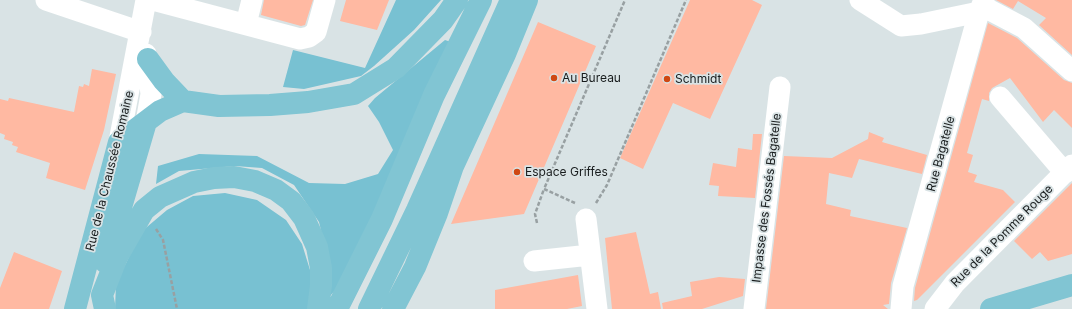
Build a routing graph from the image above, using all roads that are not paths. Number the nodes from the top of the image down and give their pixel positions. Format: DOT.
graph roads {
  1 [pos="46,0"];
  2 [pos="146,0"];
  3 [pos="153,0"];
  4 [pos="252,0"];
  5 [pos="325,0"];
  6 [pos="457,0"];
  7 [pos="481,0"];
  8 [pos="511,0"];
  9 [pos="527,0"];
  10 [pos="860,0"];
  11 [pos="982,6"];
  12 [pos="246,24"];
  13 [pos="141,32"];
  14 [pos="148,59"];
  15 [pos="1072,71"];
  16 [pos="780,87"];
  17 [pos="1000,97"];
  18 [pos="183,101"];
  19 [pos="146,122"];
  20 [pos="119,142"];
  21 [pos="1068,169"];
  22 [pos="588,210"];
  23 [pos="590,255"];
  24 [pos="534,261"];
  25 [pos="1072,285"];
  26 [pos="102,304"];
  27 [pos="75,309"];
  28 [pos="318,309"];
  29 [pos="337,309"];
  30 [pos="369,309"];
  31 [pos="393,309"];
  32 [pos="597,309"];
  33 [pos="754,309"];
  34 [pos="901,309"];
  35 [pos="935,309"];
  36 [pos="991,309"];
  1 -- 13 [label="street"];
  2 -- 13 [label="street, Rue de la Chaussée Romaine"];
  3 -- 12 [label="street"];
  4 -- 12 [label="street"];
  5 -- 12 [label="street"];
  6 -- 18 [label="main road"];
  7 -- 29 [label="main road"];
  8 -- 30 [label="main road"];
  9 -- 31 [label="main road"];
  10 -- 11 [label="street"];
  11 -- 15 [label="street"];
  11 -- 34 [label="street, Rue Bagatelle"];
  13 -- 14 [label="street, Rue de la Chaussée Romaine"];
  13 -- 20 [label="street, Rue de la Chaussée Romaine"];
  14 -- 18 [label="main road"];
  14 -- 19 [label="street, Rue de la Chaussée Romaine"];
  16 -- 33 [label="street, Impasse des Fossés Bagatelle"];
  17 -- 21 [label="street"];
  18 -- 19 [label="main road"];
  19 -- 20 [label="main road"];
  19 -- 26 [label="main road, Rue de la Chaussée Romaine"];
  20 -- 27 [label="main road, Rue de la Chaussée Romaine"];
  21 -- 35 [label="street, Rue de la Pomme Rouge"];
  22 -- 23 [label="street"];
  23 -- 24 [label="street"];
  23 -- 32 [label="street"];
  25 -- 36 [label="main road"];
  26 -- 28 [label="main road"];
}
